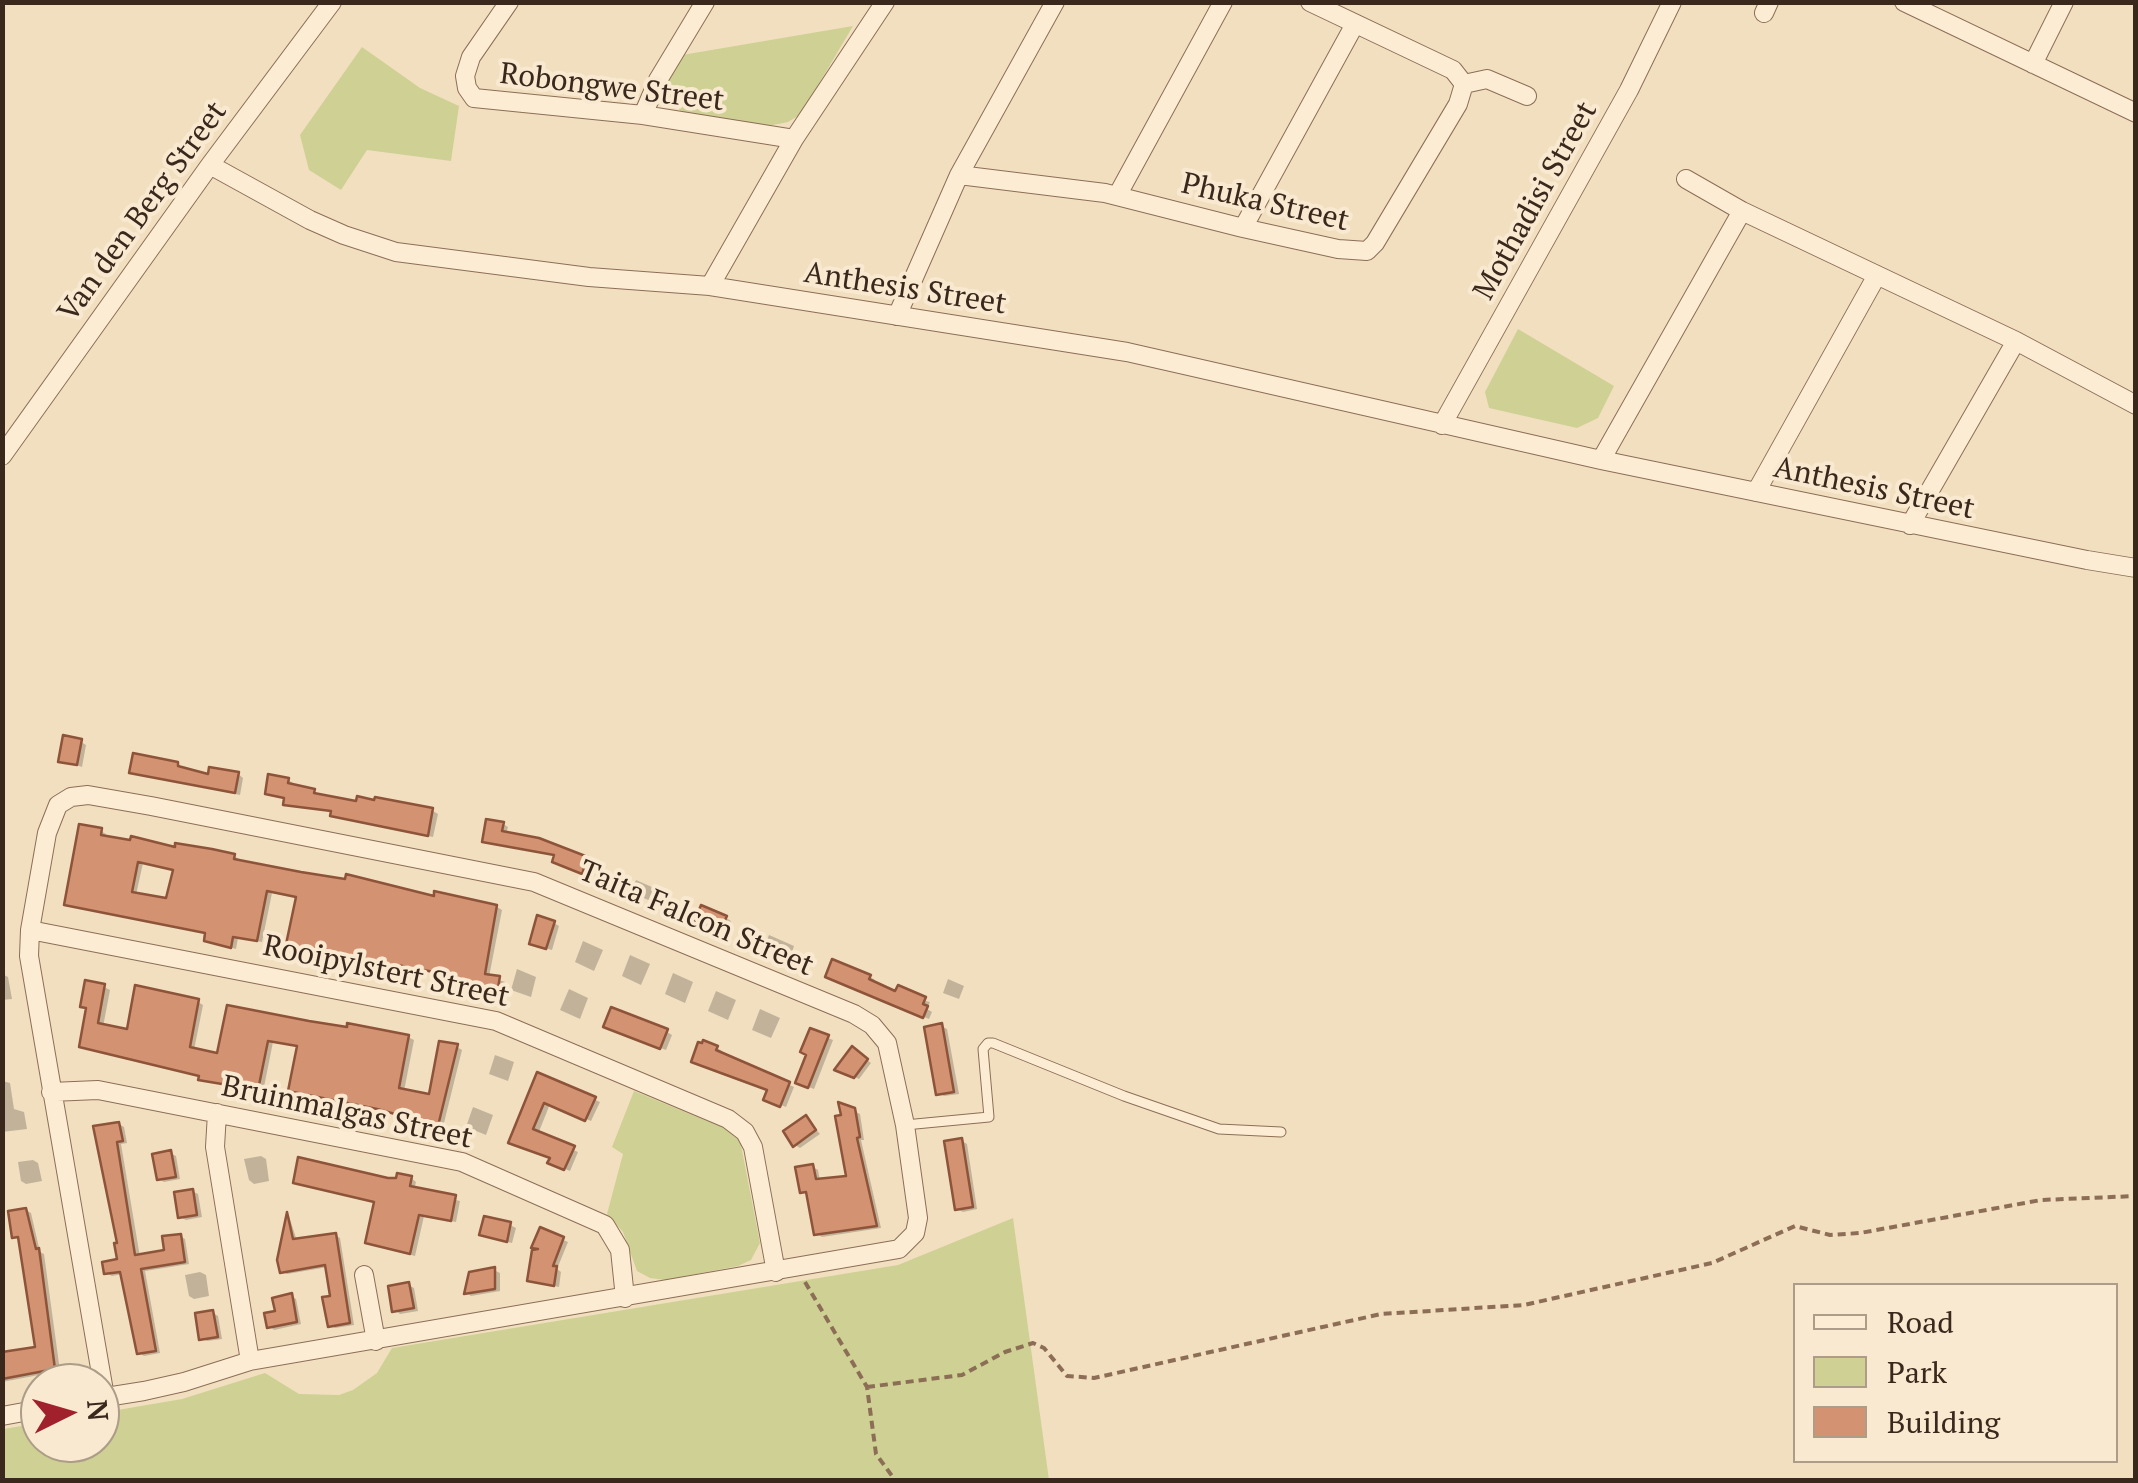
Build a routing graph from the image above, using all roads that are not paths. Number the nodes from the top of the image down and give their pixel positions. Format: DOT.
graph roads {
  1 [pos="332,2"];
  2 [pos="509,2"];
  3 [pos="705,2"];
  4 [pos="885,2"];
  5 [pos="1055,2"];
  6 [pos="1223,2"];
  7 [pos="1310,2"];
  8 [pos="1672,2"];
  9 [pos="2064,2"];
  10 [pos="1910,4"];
  11 [pos="1355,24"];
  12 [pos="2033,64"];
  13 [pos="1464,84"];
  14 [pos="1527,96"];
  15 [pos="2136,113"];
  16 [pos="644,115"];
  17 [pos="794,140"];
  18 [pos="210,165"];
  19 [pos="958,174"];
  20 [pos="1686,179"];
  21 [pos="1117,196"];
  22 [pos="1742,210"];
  23 [pos="1243,228"];
  24 [pos="1876,278"];
  25 [pos="710,286"];
  26 [pos="896,316"];
  27 [pos="2016,341"];
  28 [pos="2136,404"];
  29 [pos="1442,424"];
  30 [pos="2,456"];
  31 [pos="1602,460"];
  32 [pos="1756,492"];
  33 [pos="1910,525"];
  34 [pos="2136,568"];
  35 [pos="30,930"];
  36 [pos="51,1092"];
  37 [pos="218,1113"];
  38 [pos="904,1125"];
  39 [pos="1281,1132"];
  40 [pos="776,1272"];
  41 [pos="364,1276"];
  42 [pos="626,1298"];
  43 [pos="376,1341"];
  44 [pos="250,1362"];
  45 [pos="96,1363"];
  46 [pos="120,1394"];
  1 -- 18 [label="street, Van den Berg Street"];
  2 -- 16 [label="street, Robongwe Street"];
  3 -- 16 [label="street"];
  4 -- 17 [label="street"];
  5 -- 19 [label="street"];
  6 -- 21 [label="street"];
  7 -- 11 [label="street"];
  8 -- 29 [label="street, Mothadisi Street"];
  9 -- 12 [label="street"];
  10 -- 12 [label="street"];
  11 -- 13 [label="street"];
  11 -- 23 [label="street"];
  12 -- 15 [label="street"];
  13 -- 14 [label="street"];
  13 -- 23 [label="street, Phuka Street"];
  16 -- 17 [label="street, Robongwe Street"];
  17 -- 25 [label="street"];
  18 -- 25 [label="street, Anthesis Street"];
  18 -- 30 [label="street, Van den Berg Street"];
  19 -- 21 [label="street, Phuka Street"];
  19 -- 26 [label="street"];
  20 -- 22 [label="street"];
  21 -- 23 [label="street, Phuka Street"];
  22 -- 24 [label="street"];
  22 -- 31 [label="street"];
  24 -- 27 [label="street"];
  24 -- 32 [label="street"];
  25 -- 26 [label="street, Anthesis Street"];
  26 -- 29 [label="street, Anthesis Street"];
  27 -- 28 [label="street"];
  27 -- 33 [label="street"];
  29 -- 31 [label="street, Anthesis Street"];
  31 -- 32 [label="street, Anthesis Street"];
  32 -- 33 [label="street, Anthesis Street"];
  33 -- 34 [label="street, Anthesis Street"];
  35 -- 36 [label="street, Taita Falcon Street"];
  35 -- 38 [label="street, Taita Falcon Street"];
  35 -- 40 [label="street, Rooipylstert Street"];
  36 -- 37 [label="street, Bruinmalgas Street"];
  36 -- 45 [label="street, Taita Falcon Street"];
  37 -- 42 [label="street, Bruinmalgas Street"];
  37 -- 44 [label="street"];
  38 -- 39 [label="lane"];
  38 -- 40 [label="street, Taita Falcon Street"];
  40 -- 42 [label="street, Taita Falcon Street"];
  41 -- 43 [label="street"];
  42 -- 43 [label="street, Taita Falcon Street"];
  43 -- 44 [label="street, Taita Falcon Street"];
  44 -- 46 [label="street, Taita Falcon Street"];
}
